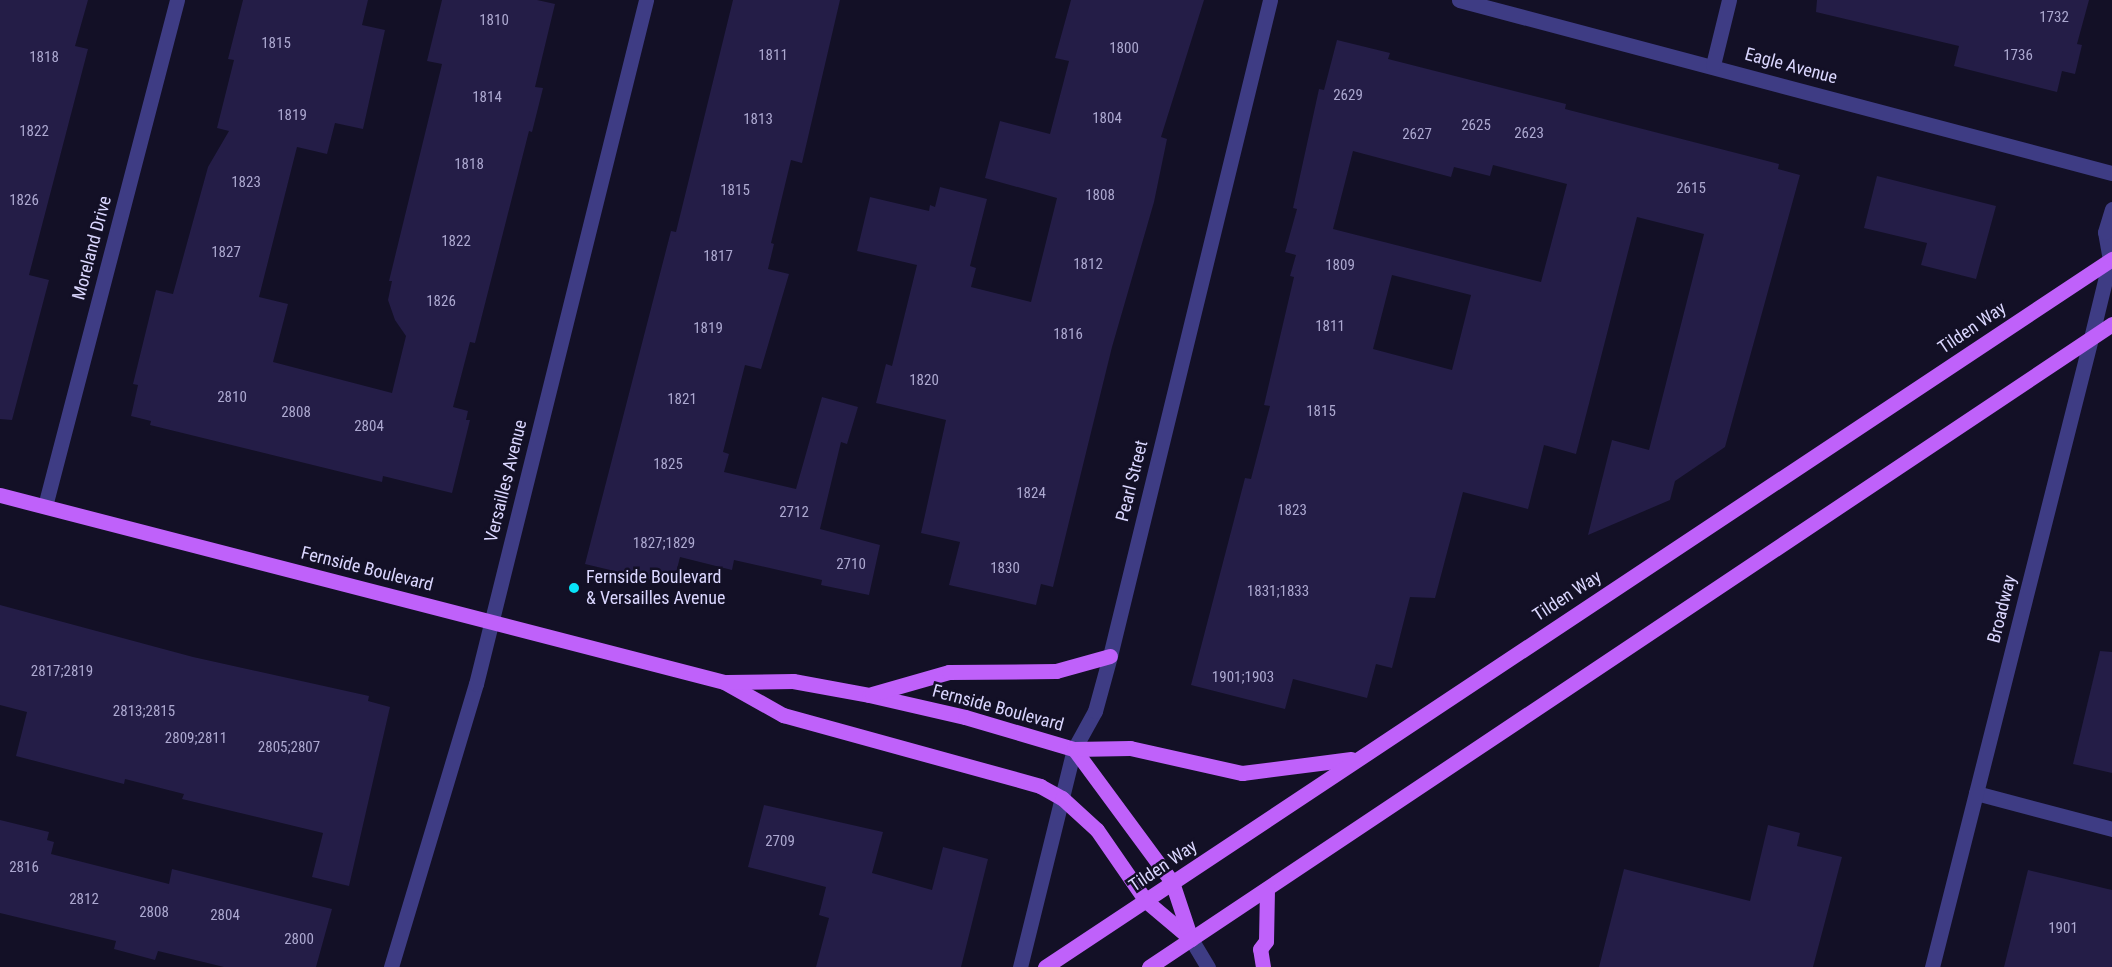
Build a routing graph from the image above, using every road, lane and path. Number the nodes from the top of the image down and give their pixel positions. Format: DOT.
graph roads {
  1 [pos="177,0"];
  2 [pos="646,0"];
  3 [pos="1270,0"];
  4 [pos="1459,0"];
  5 [pos="1730,0"];
  6 [pos="1713,65"];
  7 [pos="2112,173"];
  8 [pos="2112,209"];
  9 [pos="2111,259"];
  10 [pos="2112,324"];
  11 [pos="2091,338"];
  12 [pos="0,495"];
  13 [pos="45,506"];
  14 [pos="492,620"];
  15 [pos="1110,656"];
  16 [pos="724,682"];
  17 [pos="869,695"];
  18 [pos="1074,749"];
  19 [pos="1357,759"];
  20 [pos="1976,793"];
  21 [pos="1062,798"];
  22 [pos="2112,829"];
  23 [pos="1172,882"];
  24 [pos="1267,889"];
  25 [pos="1146,901"];
  26 [pos="1191,939"];
  27 [pos="391,967"];
  28 [pos="1020,967"];
  29 [pos="1045,967"];
  30 [pos="1149,967"];
  31 [pos="1208,967"];
  32 [pos="1263,967"];
  33 [pos="1932,967"];
  1 -- 13 [label="street, Moreland Drive"];
  2 -- 14 [label="street, Versailles Avenue"];
  3 -- 15 [label="street, Pearl Street"];
  4 -- 6 [label="street, Eagle Avenue"];
  5 -- 6 [label="street"];
  6 -- 7 [label="street, Eagle Avenue"];
  8 -- 9 [label="street, Broadway"];
  9 -- 11 [label="street, Broadway"];
  9 -- 19 [label="main road, Tilden Way"];
  10 -- 11 [label="main road"];
  11 -- 20 [label="street, Broadway"];
  11 -- 24 [label="main road"];
  12 -- 13 [label="main road, Fernside Boulevard"];
  13 -- 14 [label="main road, Fernside Boulevard"];
  14 -- 16 [label="main road, Fernside Boulevard"];
  14 -- 27 [label="street, Versailles Avenue"];
  15 -- 17 [label="main road"];
  15 -- 18 [label="street, Pearl Street"];
  16 -- 17 [label="main road, Fernside Boulevard"];
  16 -- 21 [label="main road, Fernside Boulevard"];
  17 -- 18 [label="main road, Fernside Boulevard"];
  18 -- 19 [label="main road"];
  18 -- 21 [label="street, Pearl Street"];
  18 -- 23 [label="main road, Fernside Boulevard"];
  19 -- 23 [label="main road, Tilden Way"];
  20 -- 22 [label="street"];
  20 -- 33 [label="street, Broadway"];
  21 -- 25 [label="main road, Fernside Boulevard"];
  21 -- 28 [label="street, Pearl Street"];
  23 -- 25 [label="main road, Tilden Way"];
  23 -- 26 [label="main road, Fernside Boulevard"];
  24 -- 26 [label="main road"];
  24 -- 32 [label="main road"];
  25 -- 26 [label="main road, Fernside Boulevard"];
  25 -- 29 [label="main road, Tilden Way"];
  26 -- 30 [label="main road"];
  26 -- 31 [label="street"];
}
